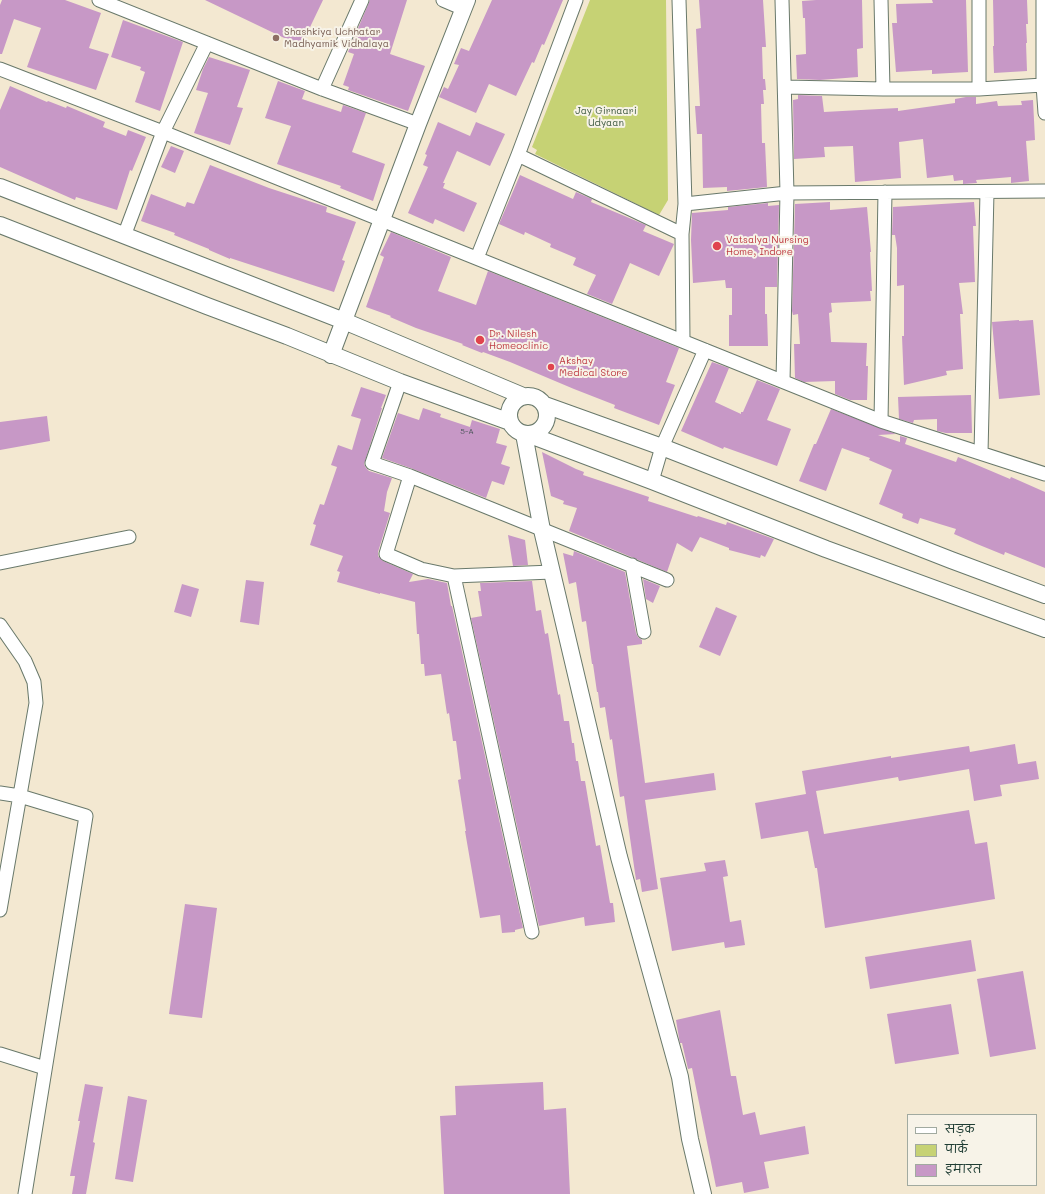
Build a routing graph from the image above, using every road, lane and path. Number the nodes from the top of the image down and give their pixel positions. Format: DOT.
graph roads {
  1 [pos="99,0"];
  2 [pos="362,0"];
  3 [pos="443,0"];
  4 [pos="576,0"];
  5 [pos="679,0"];
  6 [pos="782,0"];
  7 [pos="880,0"];
  8 [pos="979,0"];
  9 [pos="1043,0"];
  10 [pos="466,4"];
  11 [pos="207,43"];
  12 [pos="0,69"];
  13 [pos="1043,85"];
  14 [pos="785,87"];
  15 [pos="322,89"];
  16 [pos="883,89"];
  17 [pos="979,89"];
  18 [pos="1045,114"];
  19 [pos="418,124"];
  20 [pos="163,132"];
  21 [pos="518,155"];
  22 [pos="0,188"];
  23 [pos="1045,191"];
  24 [pos="885,192"];
  25 [pos="987,192"];
  26 [pos="787,193"];
  27 [pos="685,204"];
  28 [pos="383,220"];
  29 [pos="0,225"];
  30 [pos="682,234"];
  31 [pos="124,236"];
  32 [pos="477,258"];
  33 [pos="344,321"];
  34 [pos="683,341"];
  35 [pos="705,350"];
  36 [pos="331,355"];
  37 [pos="783,381"];
  38 [pos="400,382"];
  39 [pos="523,396"];
  40 [pos="545,405"];
  41 [pos="881,421"];
  42 [pos="510,422"];
  43 [pos="527,434"];
  44 [pos="662,447"];
  45 [pos="981,453"];
  46 [pos="1045,474"];
  47 [pos="410,476"];
  48 [pos="652,481"];
  49 [pos="542,530"];
  50 [pos="129,537"];
  51 [pos="0,563"];
  52 [pos="632,565"];
  53 [pos="552,572"];
  54 [pos="454,576"];
  55 [pos="667,580"];
  56 [pos="1045,595"];
  57 [pos="0,625"];
  58 [pos="1045,628"];
  59 [pos="644,632"];
  60 [pos="0,793"];
  61 [pos="20,796"];
  62 [pos="0,910"];
  63 [pos="532,932"];
  64 [pos="0,1054"];
  65 [pos="45,1068"];
  66 [pos="25,1194"];
  67 [pos="703,1194"];
  1 -- 11 [label="street"];
  2 -- 15 [label="street"];
  3 -- 10 [label="street"];
  4 -- 21 [label="street"];
  5 -- 27 [label="street"];
  6 -- 14 [label="street"];
  7 -- 16 [label="street"];
  8 -- 17 [label="street"];
  9 -- 13 [label="street"];
  10 -- 19 [label="street"];
  11 -- 15 [label="street"];
  11 -- 20 [label="street"];
  12 -- 20 [label="street"];
  13 -- 17 [label="street"];
  13 -- 18 [label="street"];
  14 -- 16 [label="street"];
  14 -- 26 [label="street"];
  15 -- 19 [label="street"];
  16 -- 17 [label="street"];
  19 -- 28 [label="street"];
  20 -- 28 [label="street"];
  20 -- 31 [label="street"];
  21 -- 30 [label="street"];
  21 -- 32 [label="street"];
  22 -- 31 [label="street"];
  23 -- 25 [label="street"];
  24 -- 25 [label="street"];
  24 -- 26 [label="street"];
  24 -- 41 [label="street"];
  25 -- 45 [label="street"];
  26 -- 27 [label="street"];
  26 -- 37 [label="street"];
  27 -- 30 [label="street"];
  28 -- 32 [label="street"];
  28 -- 33 [label="street"];
  29 -- 36 [label="street"];
  30 -- 34 [label="street"];
  31 -- 33 [label="street"];
  32 -- 34 [label="street"];
  33 -- 36 [label="street"];
  33 -- 39 [label="street"];
  34 -- 35 [label="street"];
  35 -- 37 [label="street"];
  35 -- 44 [label="street"];
  36 -- 38 [label="street"];
  37 -- 41 [label="street"];
  38 -- 42 [label="street"];
  38 -- 47 [label="street"];
  39 -- 40 [label="street"];
  39 -- 42 [label="street"];
  40 -- 43 [label="street"];
  40 -- 44 [label="street"];
  41 -- 45 [label="street"];
  42 -- 43 [label="street"];
  43 -- 48 [label="street"];
  43 -- 49 [label="street"];
  44 -- 48 [label="street"];
  44 -- 56 [label="street"];
  45 -- 46 [label="street"];
  47 -- 49 [label="street"];
  47 -- 54 [label="street"];
  48 -- 58 [label="street"];
  49 -- 52 [label="street"];
  49 -- 53 [label="street"];
  50 -- 51 [label="street"];
  52 -- 55 [label="street"];
  52 -- 59 [label="street"];
  53 -- 54 [label="street"];
  53 -- 67 [label="street"];
  54 -- 63 [label="street"];
  57 -- 61 [label="street"];
  60 -- 61 [label="street"];
  61 -- 62 [label="street"];
  61 -- 65 [label="street"];
  64 -- 65 [label="street"];
  65 -- 66 [label="street"];
}
